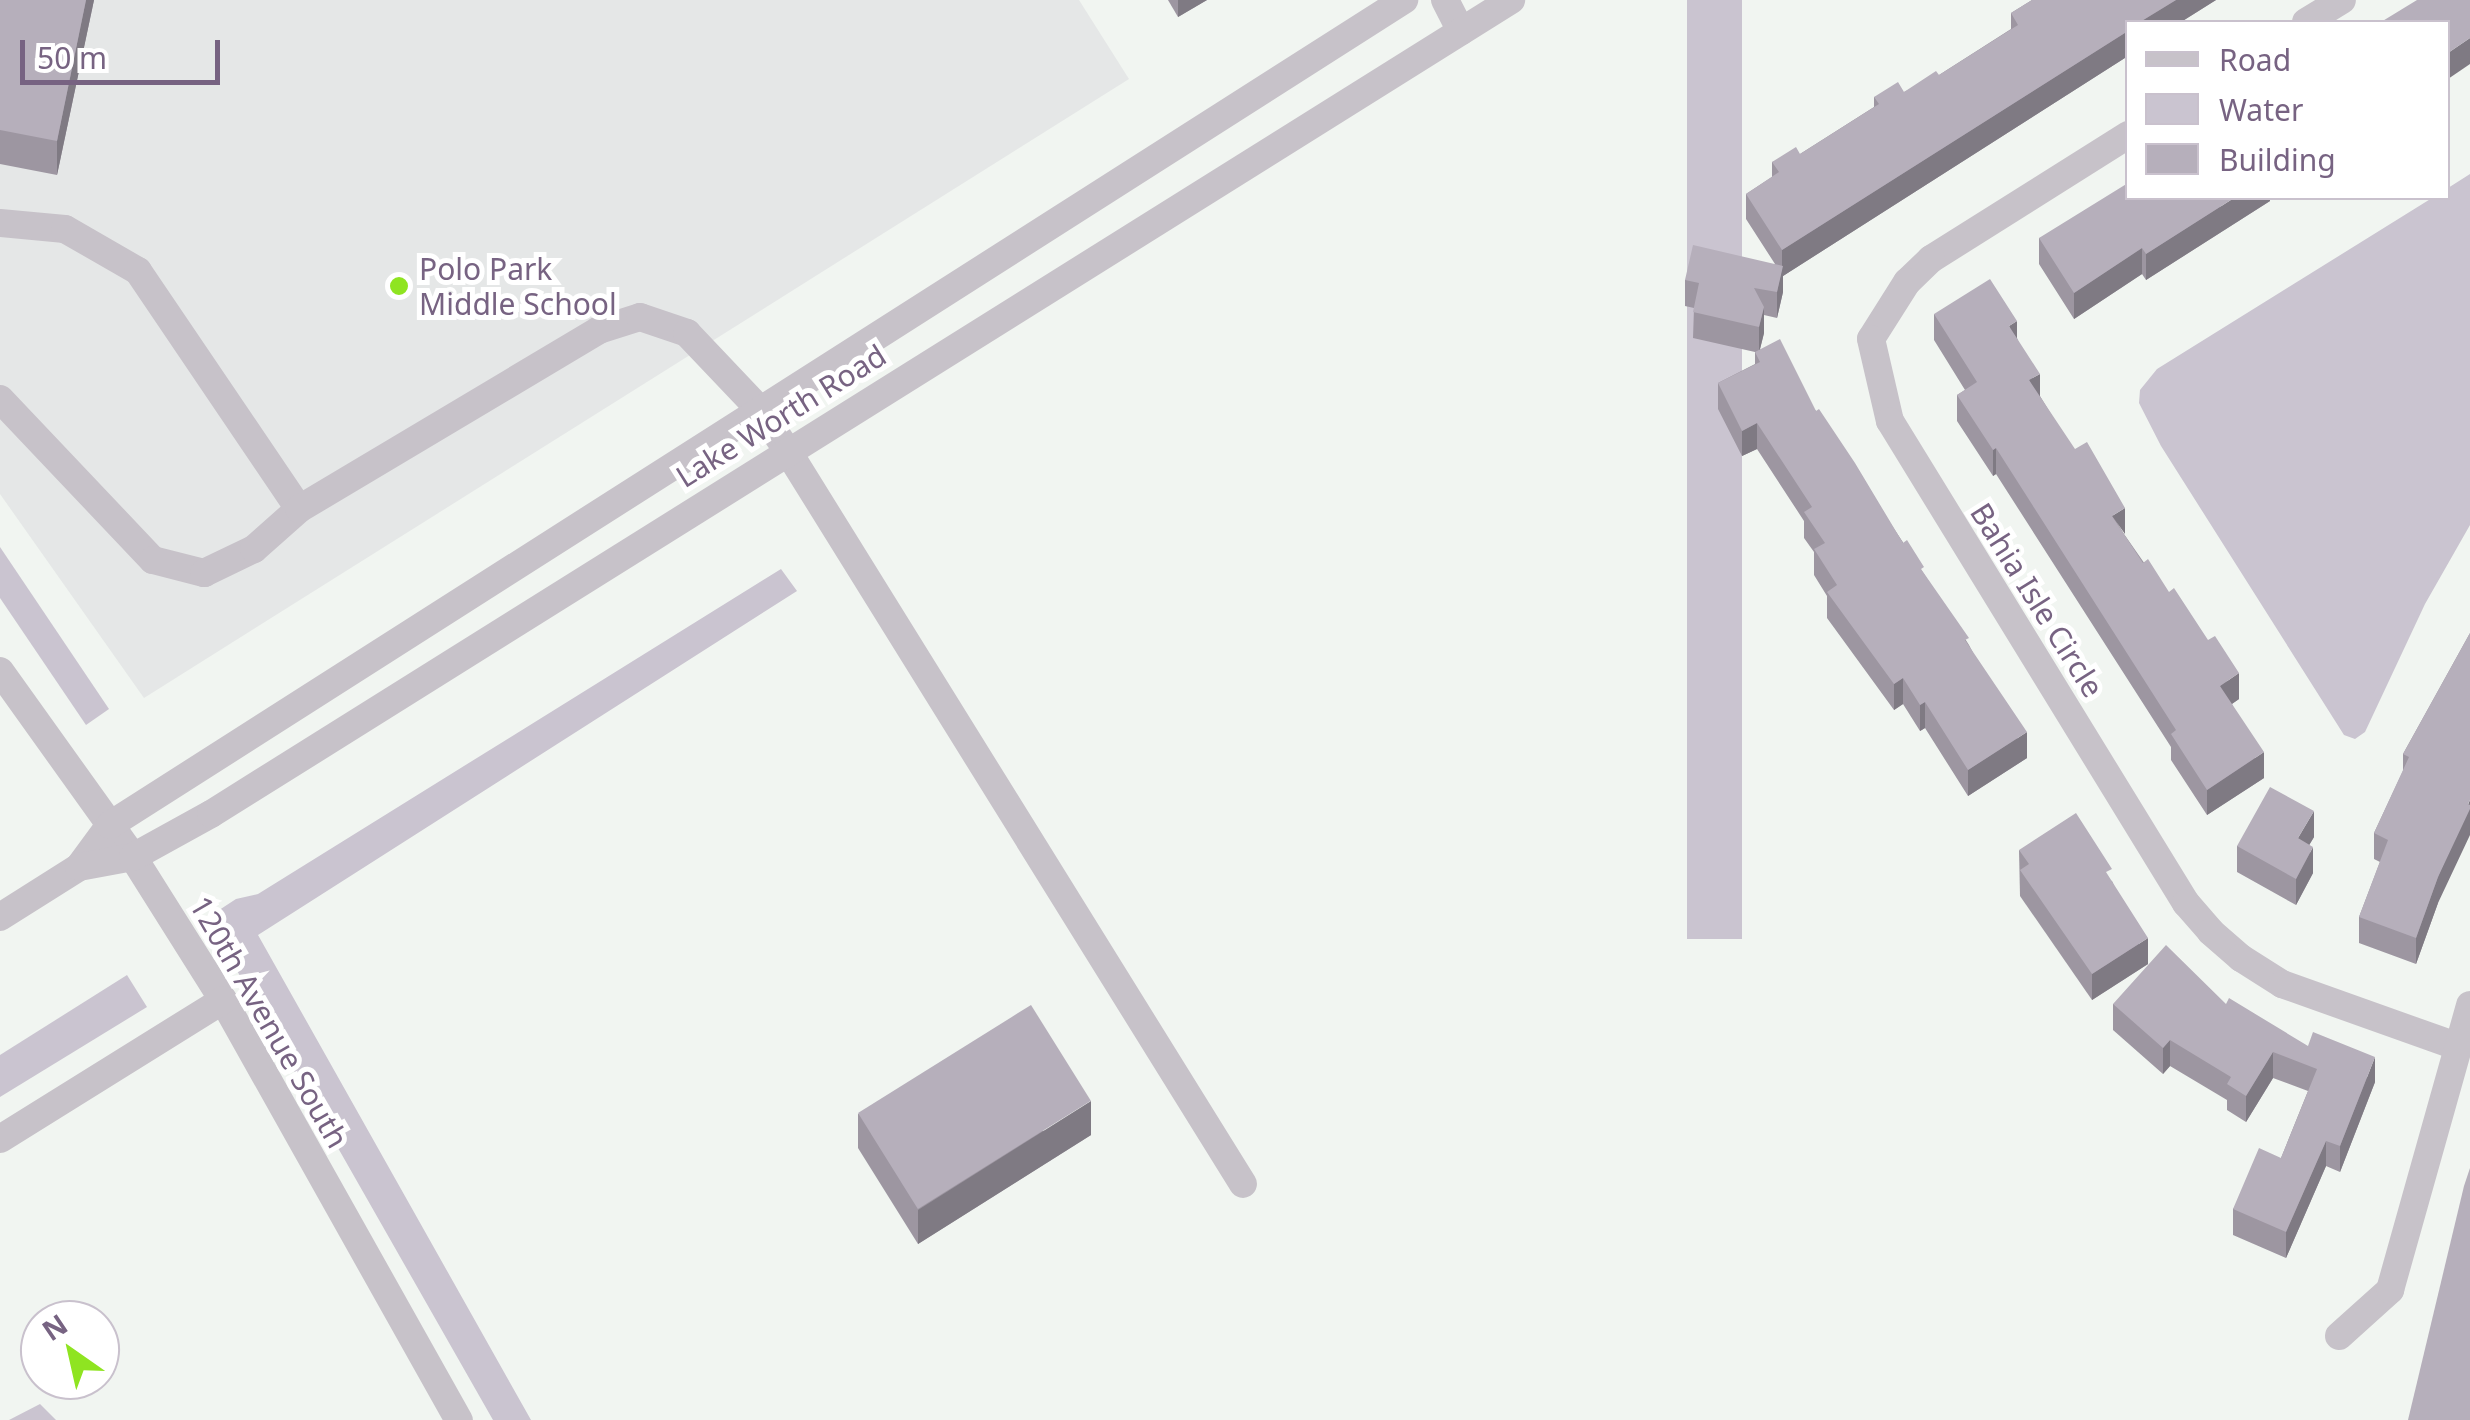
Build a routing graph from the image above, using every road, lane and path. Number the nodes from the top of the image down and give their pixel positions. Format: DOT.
graph roads {
  1 [pos="1404,0"];
  2 [pos="1444,0"];
  3 [pos="1510,0"];
  4 [pos="2342,0"];
  5 [pos="2309,20"];
  6 [pos="1462,31"];
  7 [pos="2125,137"];
  8 [pos="0,223"];
  9 [pos="0,399"];
  10 [pos="760,410"];
  11 [pos="787,450"];
  12 [pos="299,509"];
  13 [pos="0,671"];
  14 [pos="110,824"];
  15 [pos="133,857"];
  16 [pos="79,867"];
  17 [pos="0,917"];
  18 [pos="222,1000"];
  19 [pos="2470,1005"];
  20 [pos="2456,1046"];
  21 [pos="0,1139"];
  22 [pos="1243,1184"];
  23 [pos="2338,1336"];
  24 [pos="459,1420"];
  1 -- 10 [label="street, Lake Worth Road"];
  2 -- 6 [label="street"];
  3 -- 6 [label="street, Lake Worth Road"];
  4 -- 5 [label="street"];
  6 -- 11 [label="street, Lake Worth Road"];
  7 -- 20 [label="street, Bahia Isle Circle"];
  8 -- 12 [label="street"];
  9 -- 12 [label="street"];
  10 -- 11 [label="street"];
  10 -- 12 [label="street"];
  10 -- 14 [label="street, Lake Worth Road"];
  11 -- 15 [label="street, Lake Worth Road"];
  11 -- 22 [label="street"];
  13 -- 14 [label="street, 120th Avenue South"];
  14 -- 15 [label="street, 120th Avenue South"];
  14 -- 16 [label="street, Lake Worth Road"];
  15 -- 16 [label="street, Lake Worth Road"];
  15 -- 18 [label="street, 120th Avenue South"];
  16 -- 17 [label="street, Lake Worth Road"];
  18 -- 21 [label="street"];
  18 -- 24 [label="street, 120th Avenue South"];
  19 -- 20 [label="street"];
  20 -- 23 [label="street"];
}
